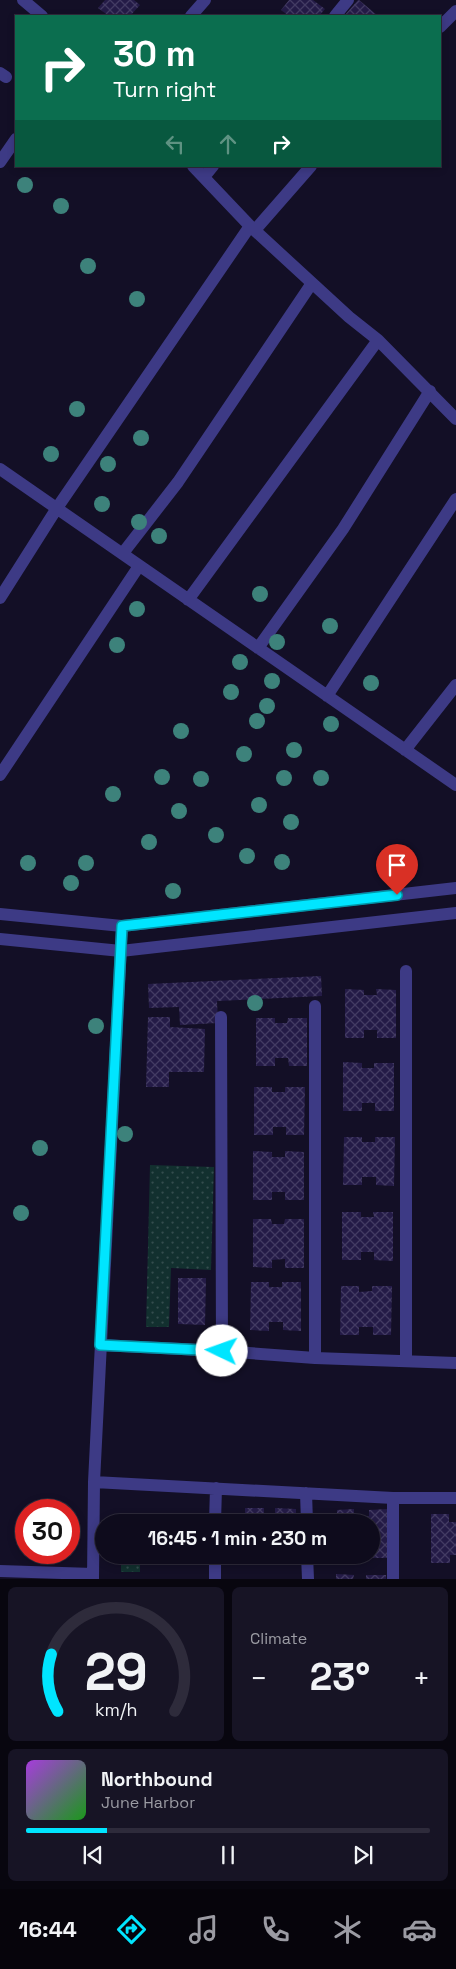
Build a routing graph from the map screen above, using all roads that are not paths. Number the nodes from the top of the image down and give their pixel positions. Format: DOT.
graph roads {
  1 [pos="23,0"];
  2 [pos="205,0"];
  3 [pos="348,0"];
  4 [pos="456,11"];
  5 [pos="41,15"];
  6 [pos="192,15"];
  7 [pos="336,15"];
  8 [pos="441,26"];
  9 [pos="15,140"];
  10 [pos="0,162"];
  11 [pos="194,167"];
  12 [pos="212,167"];
  13 [pos="310,167"];
  14 [pos="204,177"];
  15 [pos="252,228"];
  16 [pos="312,283"];
  17 [pos="378,340"];
  18 [pos="430,391"];
  19 [pos="456,419"];
  20 [pos="0,469"];
  21 [pos="456,499"];
  22 [pos="56,508"];
  23 [pos="123,554"];
  24 [pos="140,566"];
  25 [pos="0,598"];
  26 [pos="188,600"];
  27 [pos="258,648"];
  28 [pos="456,685"];
  29 [pos="327,696"];
  30 [pos="405,750"];
  31 [pos="0,774"];
  32 [pos="456,785"];
  33 [pos="456,888"];
  34 [pos="456,913"];
  35 [pos="0,914"];
  36 [pos="122,926"];
  37 [pos="0,938"];
  38 [pos="121,951"];
  39 [pos="406,971"];
  40 [pos="315,1006"];
  41 [pos="221,1018"];
  42 [pos="100,1345"];
  43 [pos="222,1351"];
  44 [pos="315,1358"];
  45 [pos="406,1361"];
  46 [pos="456,1363"];
  47 [pos="94,1482"];
  48 [pos="216,1488"];
  49 [pos="306,1493"];
  50 [pos="393,1498"];
  51 [pos="456,1498"];
  52 [pos="215,1514"];
  53 [pos="307,1514"];
  54 [pos="215,1564"];
  55 [pos="307,1564"];
  56 [pos="0,1572"];
  57 [pos="93,1577"];
  58 [pos="215,1579"];
  59 [pos="308,1579"];
  60 [pos="393,1579"];
  1 -- 5 [label="street"];
  2 -- 6 [label="street"];
  3 -- 7 [label="street"];
  4 -- 8 [label="street"];
  9 -- 10 [label="street"];
  11 -- 14 [label="street"];
  12 -- 14 [label="street"];
  13 -- 15 [label="street"];
  14 -- 15 [label="street"];
  15 -- 16 [label="street"];
  15 -- 22 [label="street"];
  16 -- 17 [label="street"];
  16 -- 23 [label="street"];
  17 -- 18 [label="street"];
  17 -- 26 [label="street"];
  18 -- 19 [label="street"];
  18 -- 27 [label="street"];
  20 -- 22 [label="street"];
  21 -- 29 [label="street"];
  22 -- 23 [label="street"];
  22 -- 25 [label="street"];
  23 -- 24 [label="street"];
  24 -- 26 [label="street"];
  24 -- 31 [label="street"];
  26 -- 27 [label="street"];
  27 -- 29 [label="street"];
  28 -- 30 [label="street"];
  29 -- 30 [label="street"];
  30 -- 32 [label="street"];
  33 -- 36 [label="street"];
  34 -- 38 [label="street"];
  35 -- 36 [label="street"];
  36 -- 38 [label="street"];
  37 -- 38 [label="street"];
  38 -- 42 [label="street"];
  39 -- 45 [label="street"];
  40 -- 44 [label="street"];
  41 -- 43 [label="street"];
  42 -- 43 [label="street"];
  42 -- 47 [label="street"];
  43 -- 44 [label="street"];
  44 -- 45 [label="street"];
  45 -- 46 [label="street"];
  47 -- 48 [label="street"];
  47 -- 57 [label="street"];
  48 -- 49 [label="street"];
  48 -- 52 [label="street"];
  49 -- 50 [label="street"];
  49 -- 53 [label="street"];
  50 -- 51 [label="street"];
  50 -- 60 [label="street"];
  54 -- 58 [label="street"];
  55 -- 59 [label="street"];
  56 -- 57 [label="street"];
}
